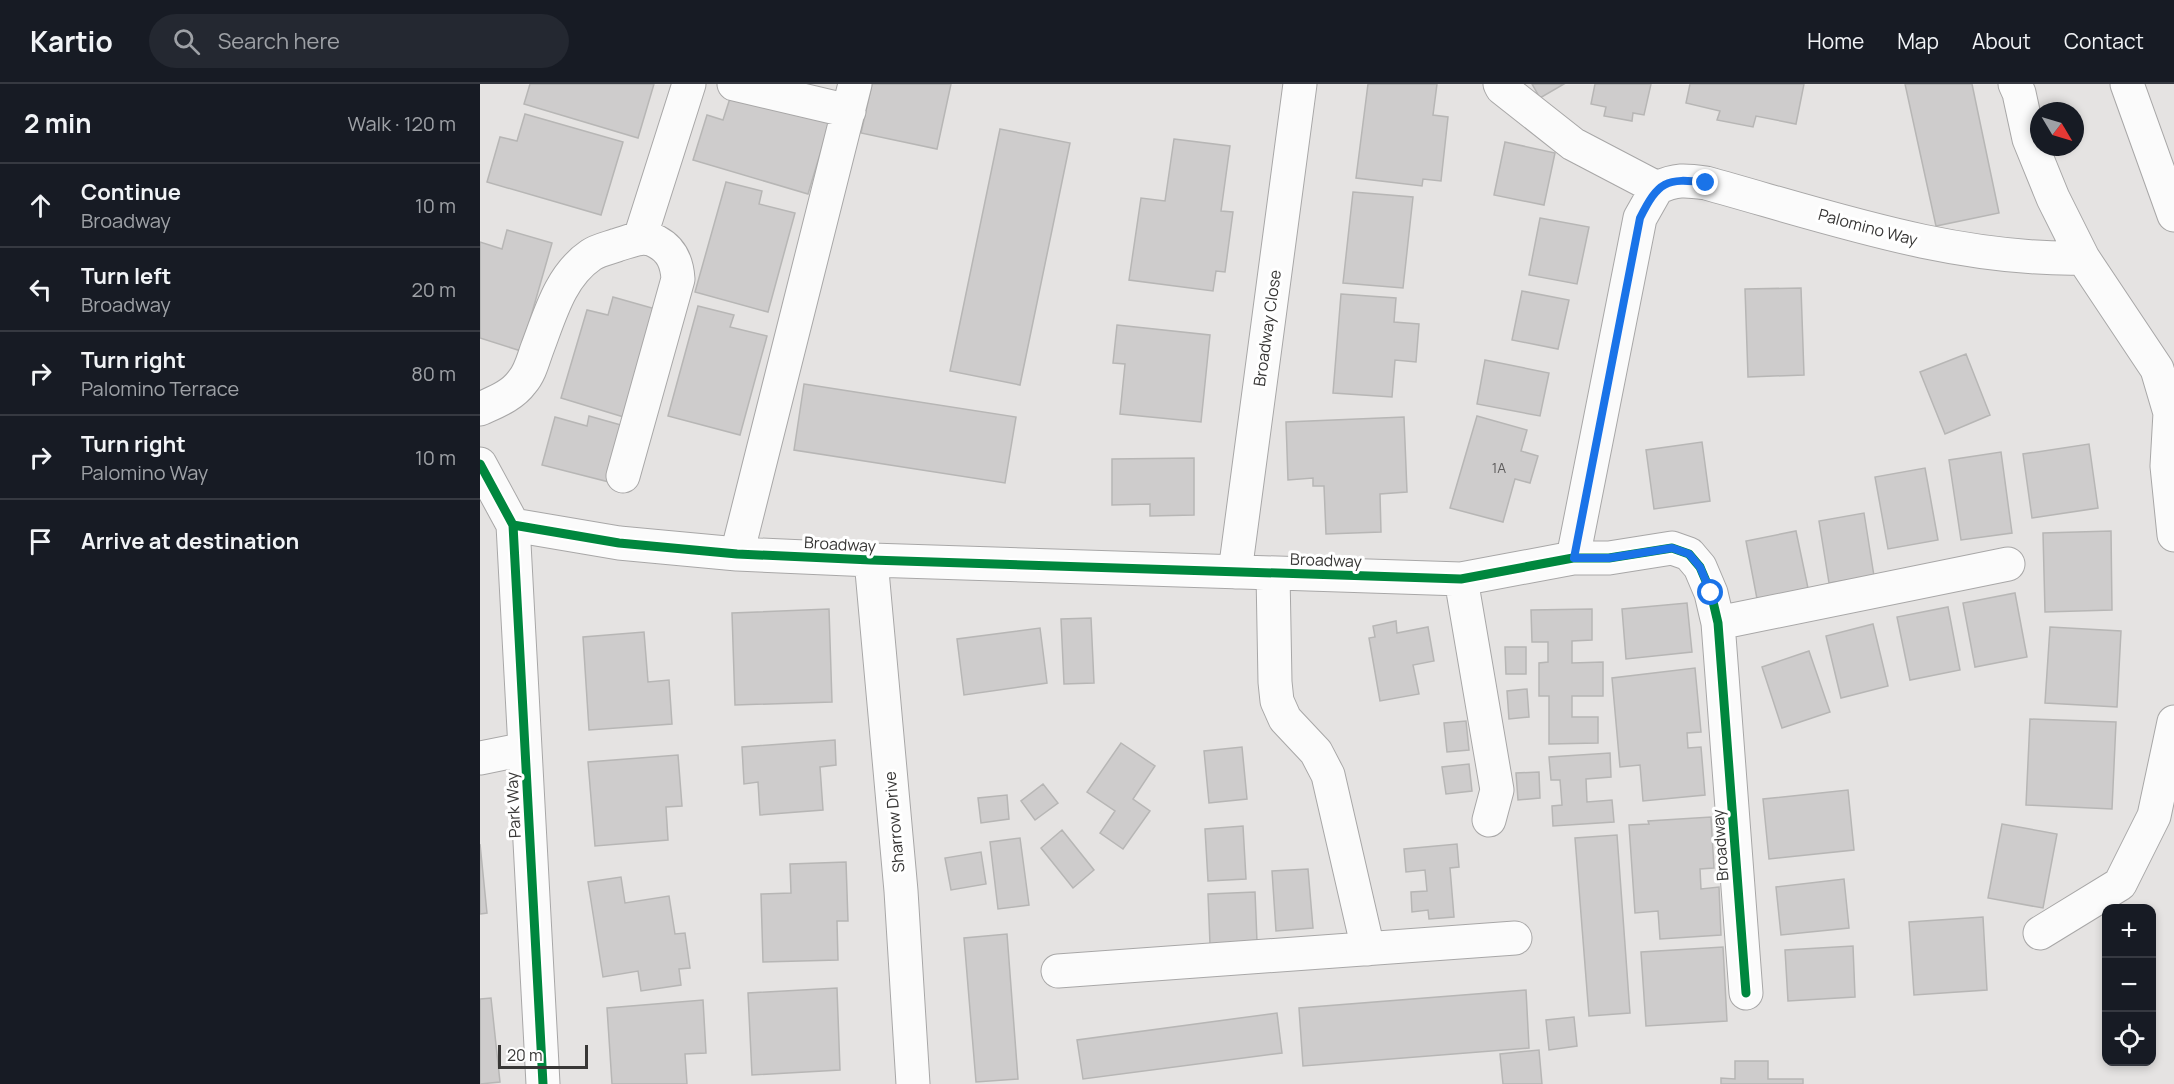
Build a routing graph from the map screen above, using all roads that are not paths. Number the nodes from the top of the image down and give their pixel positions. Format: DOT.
graph roads {
  1 [pos="689,84"];
  2 [pos="734,84"];
  3 [pos="1300,84"];
  4 [pos="1500,84"];
  5 [pos="2015,84"];
  6 [pos="2127,84"];
  7 [pos="852,97"];
  8 [pos="1657,188"];
  9 [pos="2174,215"];
  10 [pos="640,238"];
  11 [pos="2083,258"];
  12 [pos="480,409"];
  13 [pos="480,465"];
  14 [pos="623,476"];
  15 [pos="513,525"];
  16 [pos="2174,535"];
  17 [pos="737,554"];
  18 [pos="1574,558"];
  19 [pos="871,560"];
  20 [pos="2008,564"];
  21 [pos="1234,572"];
  22 [pos="1273,574"];
  23 [pos="1461,579"];
  24 [pos="1718,623"];
  25 [pos="2174,722"];
  26 [pos="525,749"];
  27 [pos="480,758"];
  28 [pos="1489,820"];
  29 [pos="2040,933"];
  30 [pos="1515,938"];
  31 [pos="1368,949"];
  32 [pos="1058,971"];
  33 [pos="1746,993"];
  34 [pos="543,1084"];
  35 [pos="913,1084"];
  1 -- 10 [label="street"];
  2 -- 7 [label="street"];
  3 -- 21 [label="street, Broadway Close"];
  4 -- 8 [label="street"];
  5 -- 11 [label="street"];
  6 -- 9 [label="street"];
  7 -- 17 [label="street"];
  8 -- 11 [label="street, Palomino Way"];
  8 -- 18 [label="street"];
  10 -- 12 [label="street"];
  10 -- 14 [label="street"];
  11 -- 16 [label="street"];
  13 -- 15 [label="street"];
  15 -- 17 [label="street, Broadway"];
  15 -- 26 [label="street, Park Way"];
  17 -- 19 [label="street, Broadway"];
  18 -- 23 [label="street, Broadway"];
  18 -- 24 [label="street, Broadway"];
  19 -- 21 [label="street, Broadway"];
  19 -- 35 [label="street, Sharrow Drive"];
  20 -- 24 [label="street"];
  21 -- 22 [label="street, Broadway"];
  22 -- 23 [label="street, Broadway"];
  22 -- 31 [label="street"];
  23 -- 28 [label="street"];
  24 -- 33 [label="street, Broadway"];
  25 -- 29 [label="street"];
  26 -- 27 [label="street"];
  26 -- 34 [label="street, Park Way"];
  30 -- 31 [label="street"];
  31 -- 32 [label="street"];
}
